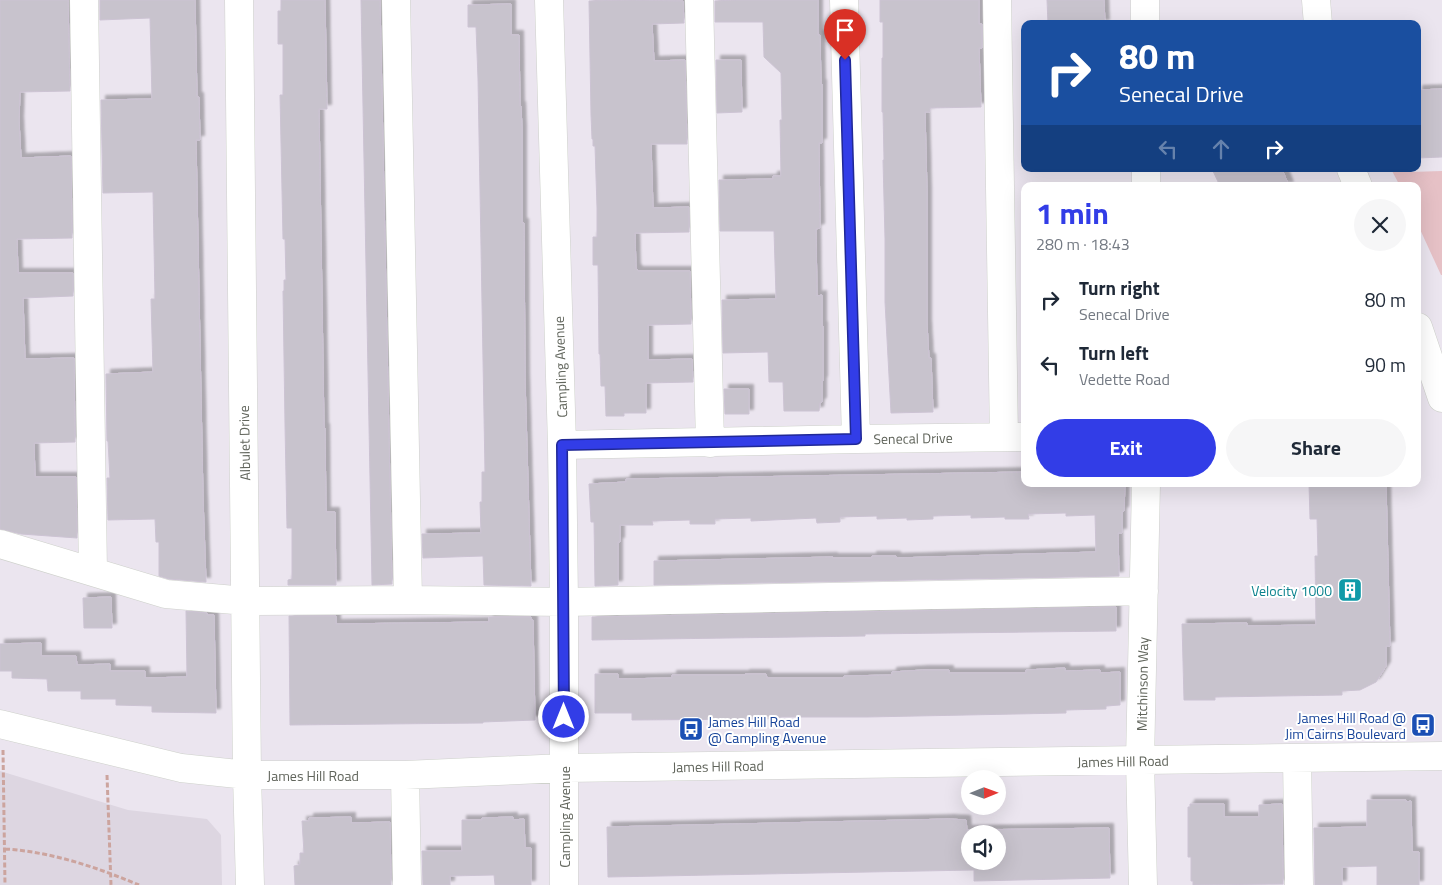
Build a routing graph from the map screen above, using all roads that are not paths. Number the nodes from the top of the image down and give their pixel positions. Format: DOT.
graph roads {
  1 [pos="84,0"];
  2 [pos="239,0"];
  3 [pos="396,0"];
  4 [pos="549,0"];
  5 [pos="699,0"];
  6 [pos="844,0"];
  7 [pos="997,0"];
  8 [pos="1145,0"];
  9 [pos="1316,0"];
  10 [pos="1145,20"];
  11 [pos="1318,20"];
  12 [pos="1421,336"];
  13 [pos="1442,398"];
  14 [pos="1014,437"];
  15 [pos="856,439"];
  16 [pos="710,443"];
  17 [pos="562,445"];
  18 [pos="1146,487"];
  19 [pos="0,544"];
  20 [pos="93,572"];
  21 [pos="1144,592"];
  22 [pos="408,600"];
  23 [pos="246,601"];
  24 [pos="564,602"];
  25 [pos="1,724"];
  26 [pos="1442,756"];
  27 [pos="1297,758"];
  28 [pos="1140,761"];
  29 [pos="564,768"];
  30 [pos="247,775"];
  31 [pos="405,775"];
  32 [pos="250,885"];
  33 [pos="407,885"];
  34 [pos="564,885"];
  35 [pos="1142,885"];
  36 [pos="1299,885"];
  1 -- 20 [label="street"];
  2 -- 23 [label="street, Albulet Drive"];
  3 -- 22 [label="street"];
  4 -- 17 [label="street, Campling Avenue"];
  5 -- 16 [label="street"];
  6 -- 15 [label="street"];
  7 -- 14 [label="street"];
  8 -- 10 [label="street"];
  9 -- 11 [label="street"];
  12 -- 13 [label="street"];
  14 -- 15 [label="street, Senecal Drive"];
  15 -- 16 [label="street, Senecal Drive"];
  16 -- 17 [label="street, Senecal Drive"];
  17 -- 24 [label="street, Campling Avenue"];
  18 -- 21 [label="street, Mitchinson Way"];
  19 -- 20 [label="street"];
  20 -- 23 [label="street"];
  21 -- 24 [label="street"];
  21 -- 28 [label="street, Mitchinson Way"];
  22 -- 23 [label="street"];
  22 -- 24 [label="street"];
  23 -- 30 [label="street, Albulet Drive"];
  24 -- 29 [label="street, Campling Avenue"];
  25 -- 30 [label="street, James Hill Road"];
  26 -- 27 [label="street, James Hill Road"];
  27 -- 28 [label="street, James Hill Road"];
  27 -- 36 [label="street"];
  28 -- 29 [label="street, James Hill Road"];
  28 -- 35 [label="street, Mitchinson Way"];
  29 -- 31 [label="street, James Hill Road"];
  29 -- 34 [label="street, Campling Avenue"];
  30 -- 31 [label="street, James Hill Road"];
  30 -- 32 [label="street, Albulet Drive"];
  31 -- 33 [label="street"];
}
